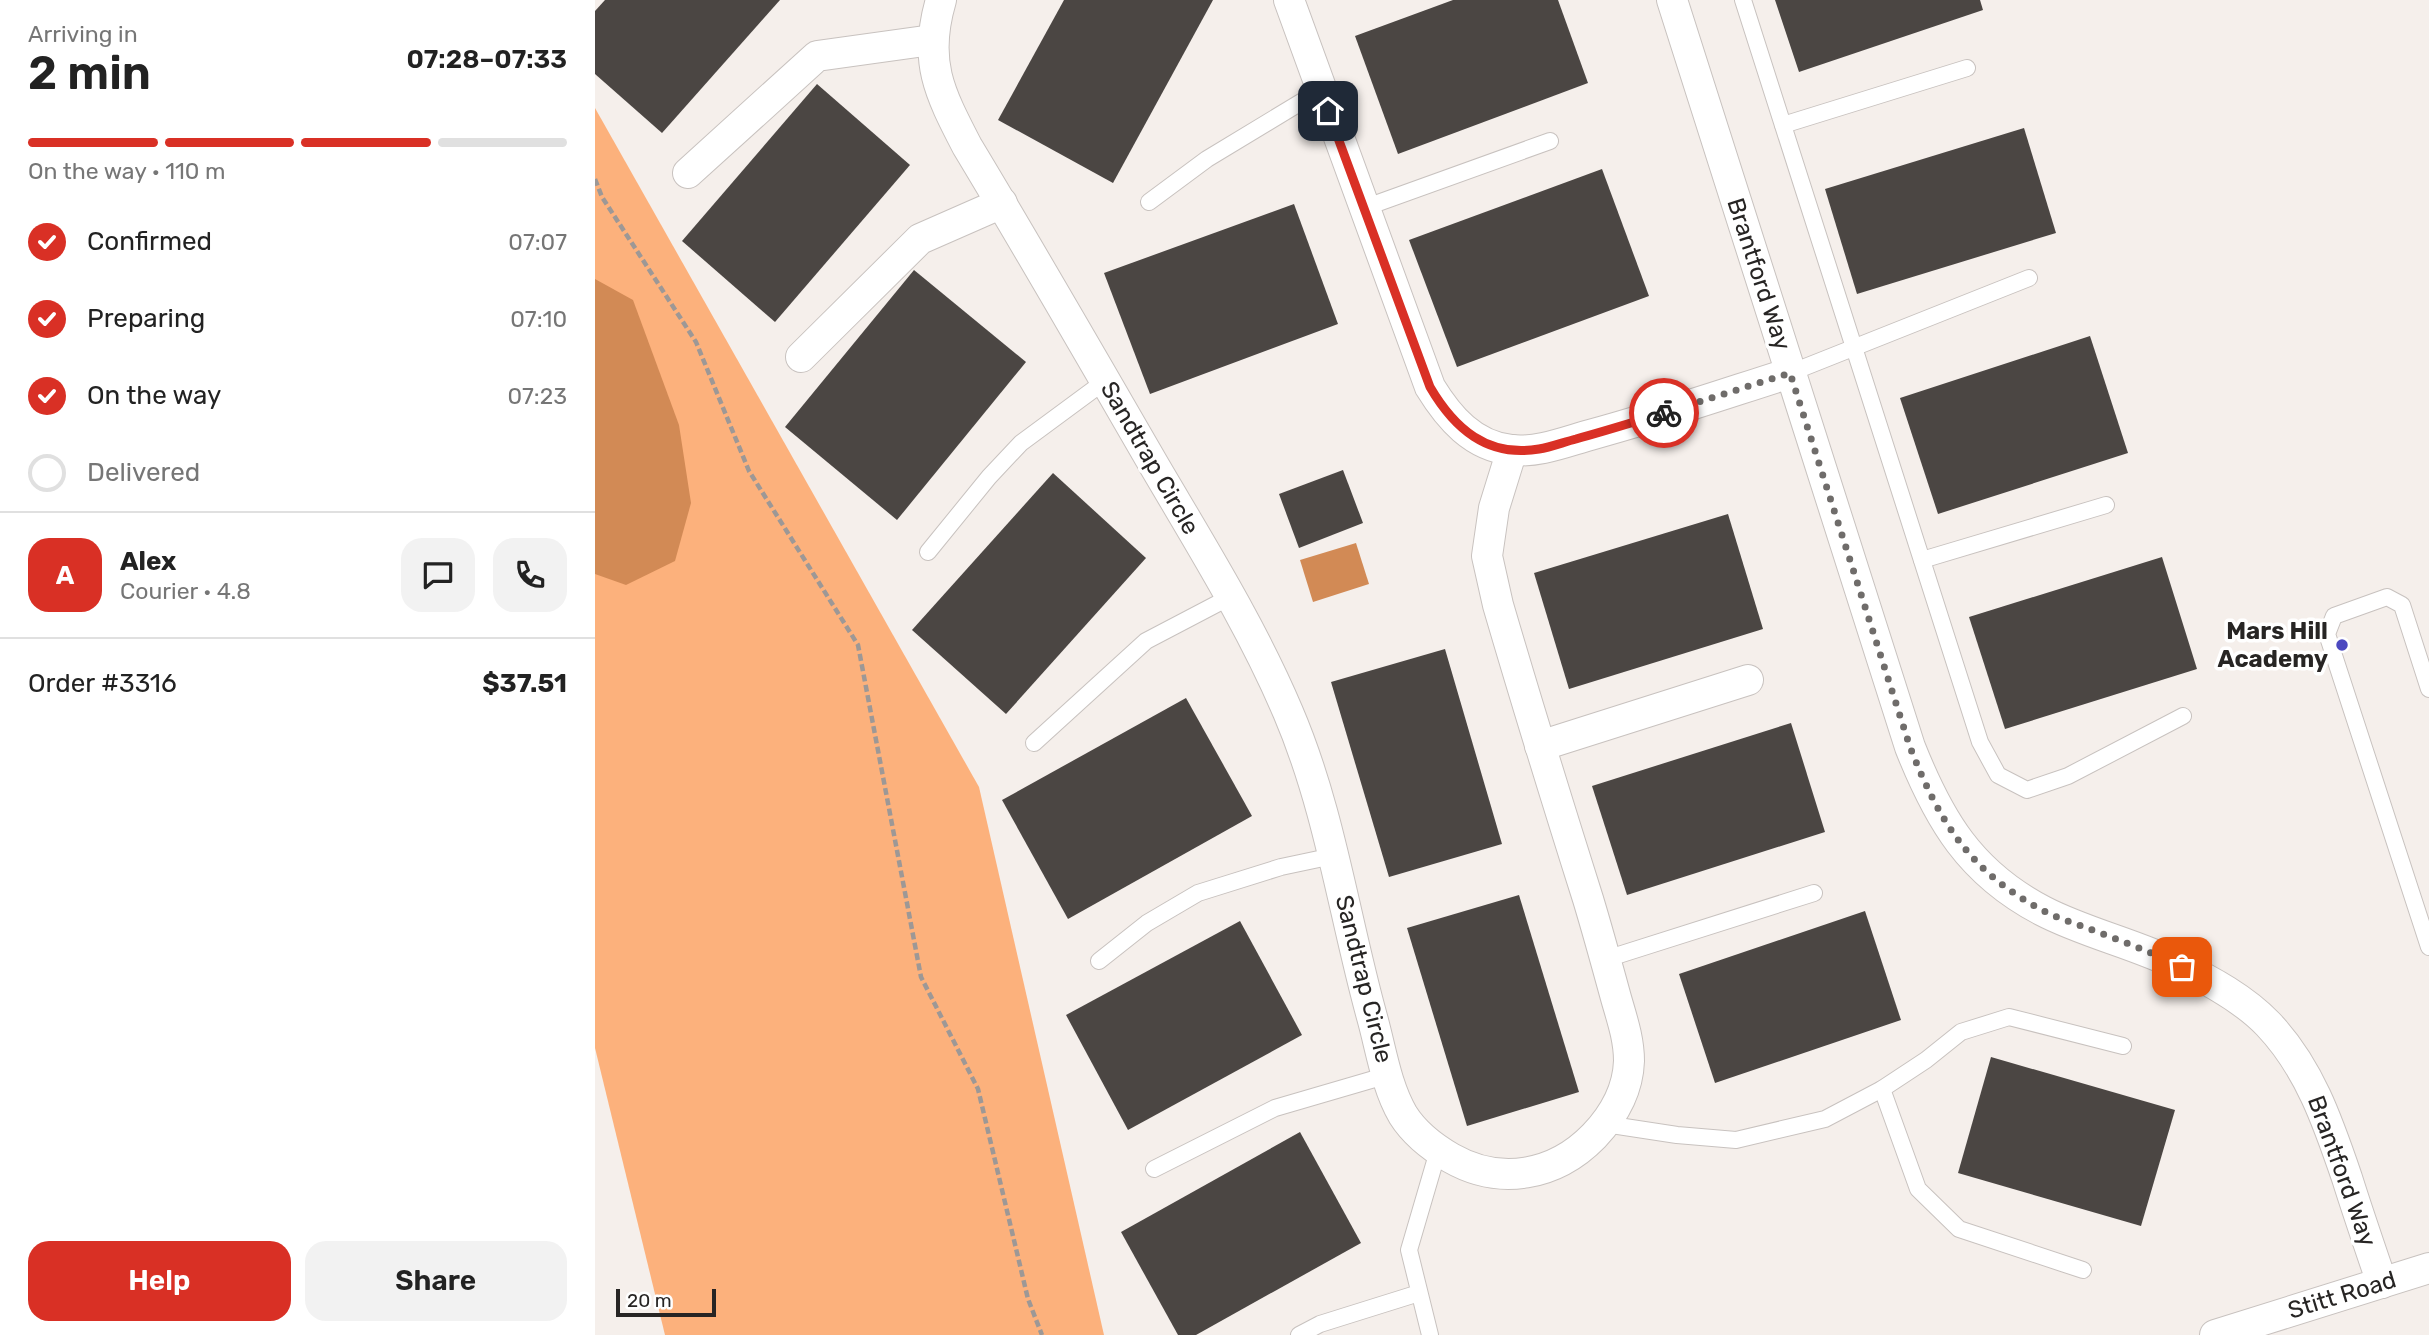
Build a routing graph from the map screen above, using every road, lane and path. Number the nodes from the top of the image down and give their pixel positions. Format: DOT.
graph roads {
  1 [pos="941,0"];
  2 [pos="1672,0"];
  3 [pos="1742,0"];
  4 [pos="1297,2"];
  5 [pos="932,40"];
  6 [pos="1967,68"];
  7 [pos="1321,90"];
  8 [pos="1783,125"];
  9 [pos="1551,141"];
  10 [pos="688,173"];
  11 [pos="595,180"];
  12 [pos="1149,202"];
  13 [pos="1002,203"];
  14 [pos="1364,208"];
  15 [pos="2029,278"];
  16 [pos="1855,347"];
  17 [pos="801,357"];
  18 [pos="1790,373"];
  19 [pos="1105,381"];
  20 [pos="1512,450"];
  21 [pos="2106,505"];
  22 [pos="928,552"];
  23 [pos="1922,560"];
  24 [pos="1230,597"];
  25 [pos="1748,680"];
  26 [pos="2428,683"];
  27 [pos="2183,716"];
  28 [pos="1034,743"];
  29 [pos="1540,746"];
  30 [pos="1333,856"];
  31 [pos="1814,893"];
  32 [pos="2429,947"];
  33 [pos="1606,959"];
  34 [pos="1099,961"];
  35 [pos="2123,1046"];
  36 [pos="1388,1075"];
  37 [pos="1882,1089"];
  38 [pos="1605,1124"];
  39 [pos="1438,1151"];
  40 [pos="1154,1169"];
  41 [pos="2429,1268"];
  42 [pos="2083,1270"];
  43 [pos="2382,1283"];
  44 [pos="1419,1293"];
  45 [pos="1042,1335"];
  46 [pos="1299,1335"];
  47 [pos="1430,1335"];
  48 [pos="2215,1335"];
  1 -- 5 [label="street, Sandtrap Circle"];
  2 -- 18 [label="street, Brantford Way"];
  3 -- 8 [label="lane"];
  4 -- 7 [label="street"];
  5 -- 10 [label="street"];
  5 -- 13 [label="street, Sandtrap Circle"];
  6 -- 8 [label="lane"];
  7 -- 12 [label="lane"];
  7 -- 14 [label="street"];
  8 -- 16 [label="lane"];
  9 -- 14 [label="lane"];
  11 -- 45 [label="path"];
  13 -- 17 [label="street"];
  13 -- 19 [label="street, Sandtrap Circle"];
  14 -- 20 [label="street"];
  15 -- 16 [label="lane"];
  16 -- 18 [label="lane"];
  16 -- 23 [label="lane"];
  18 -- 20 [label="street"];
  18 -- 43 [label="street, Brantford Way"];
  19 -- 22 [label="lane"];
  19 -- 24 [label="street, Sandtrap Circle"];
  20 -- 29 [label="street, Sandtrap Circle"];
  21 -- 23 [label="lane"];
  23 -- 27 [label="lane"];
  24 -- 28 [label="lane"];
  24 -- 30 [label="street, Sandtrap Circle"];
  25 -- 29 [label="street"];
  26 -- 32 [label="lane"];
  29 -- 33 [label="street, Sandtrap Circle"];
  30 -- 34 [label="lane"];
  30 -- 36 [label="street, Sandtrap Circle"];
  31 -- 33 [label="lane"];
  33 -- 38 [label="street, Sandtrap Circle"];
  35 -- 37 [label="lane"];
  36 -- 39 [label="street, Sandtrap Circle"];
  36 -- 40 [label="lane"];
  37 -- 38 [label="lane"];
  37 -- 42 [label="lane"];
  38 -- 39 [label="street, Sandtrap Circle"];
  39 -- 44 [label="lane"];
  41 -- 43 [label="street, Stitt Road"];
  43 -- 48 [label="street, Stitt Road"];
  44 -- 46 [label="lane"];
  44 -- 47 [label="lane"];
}
